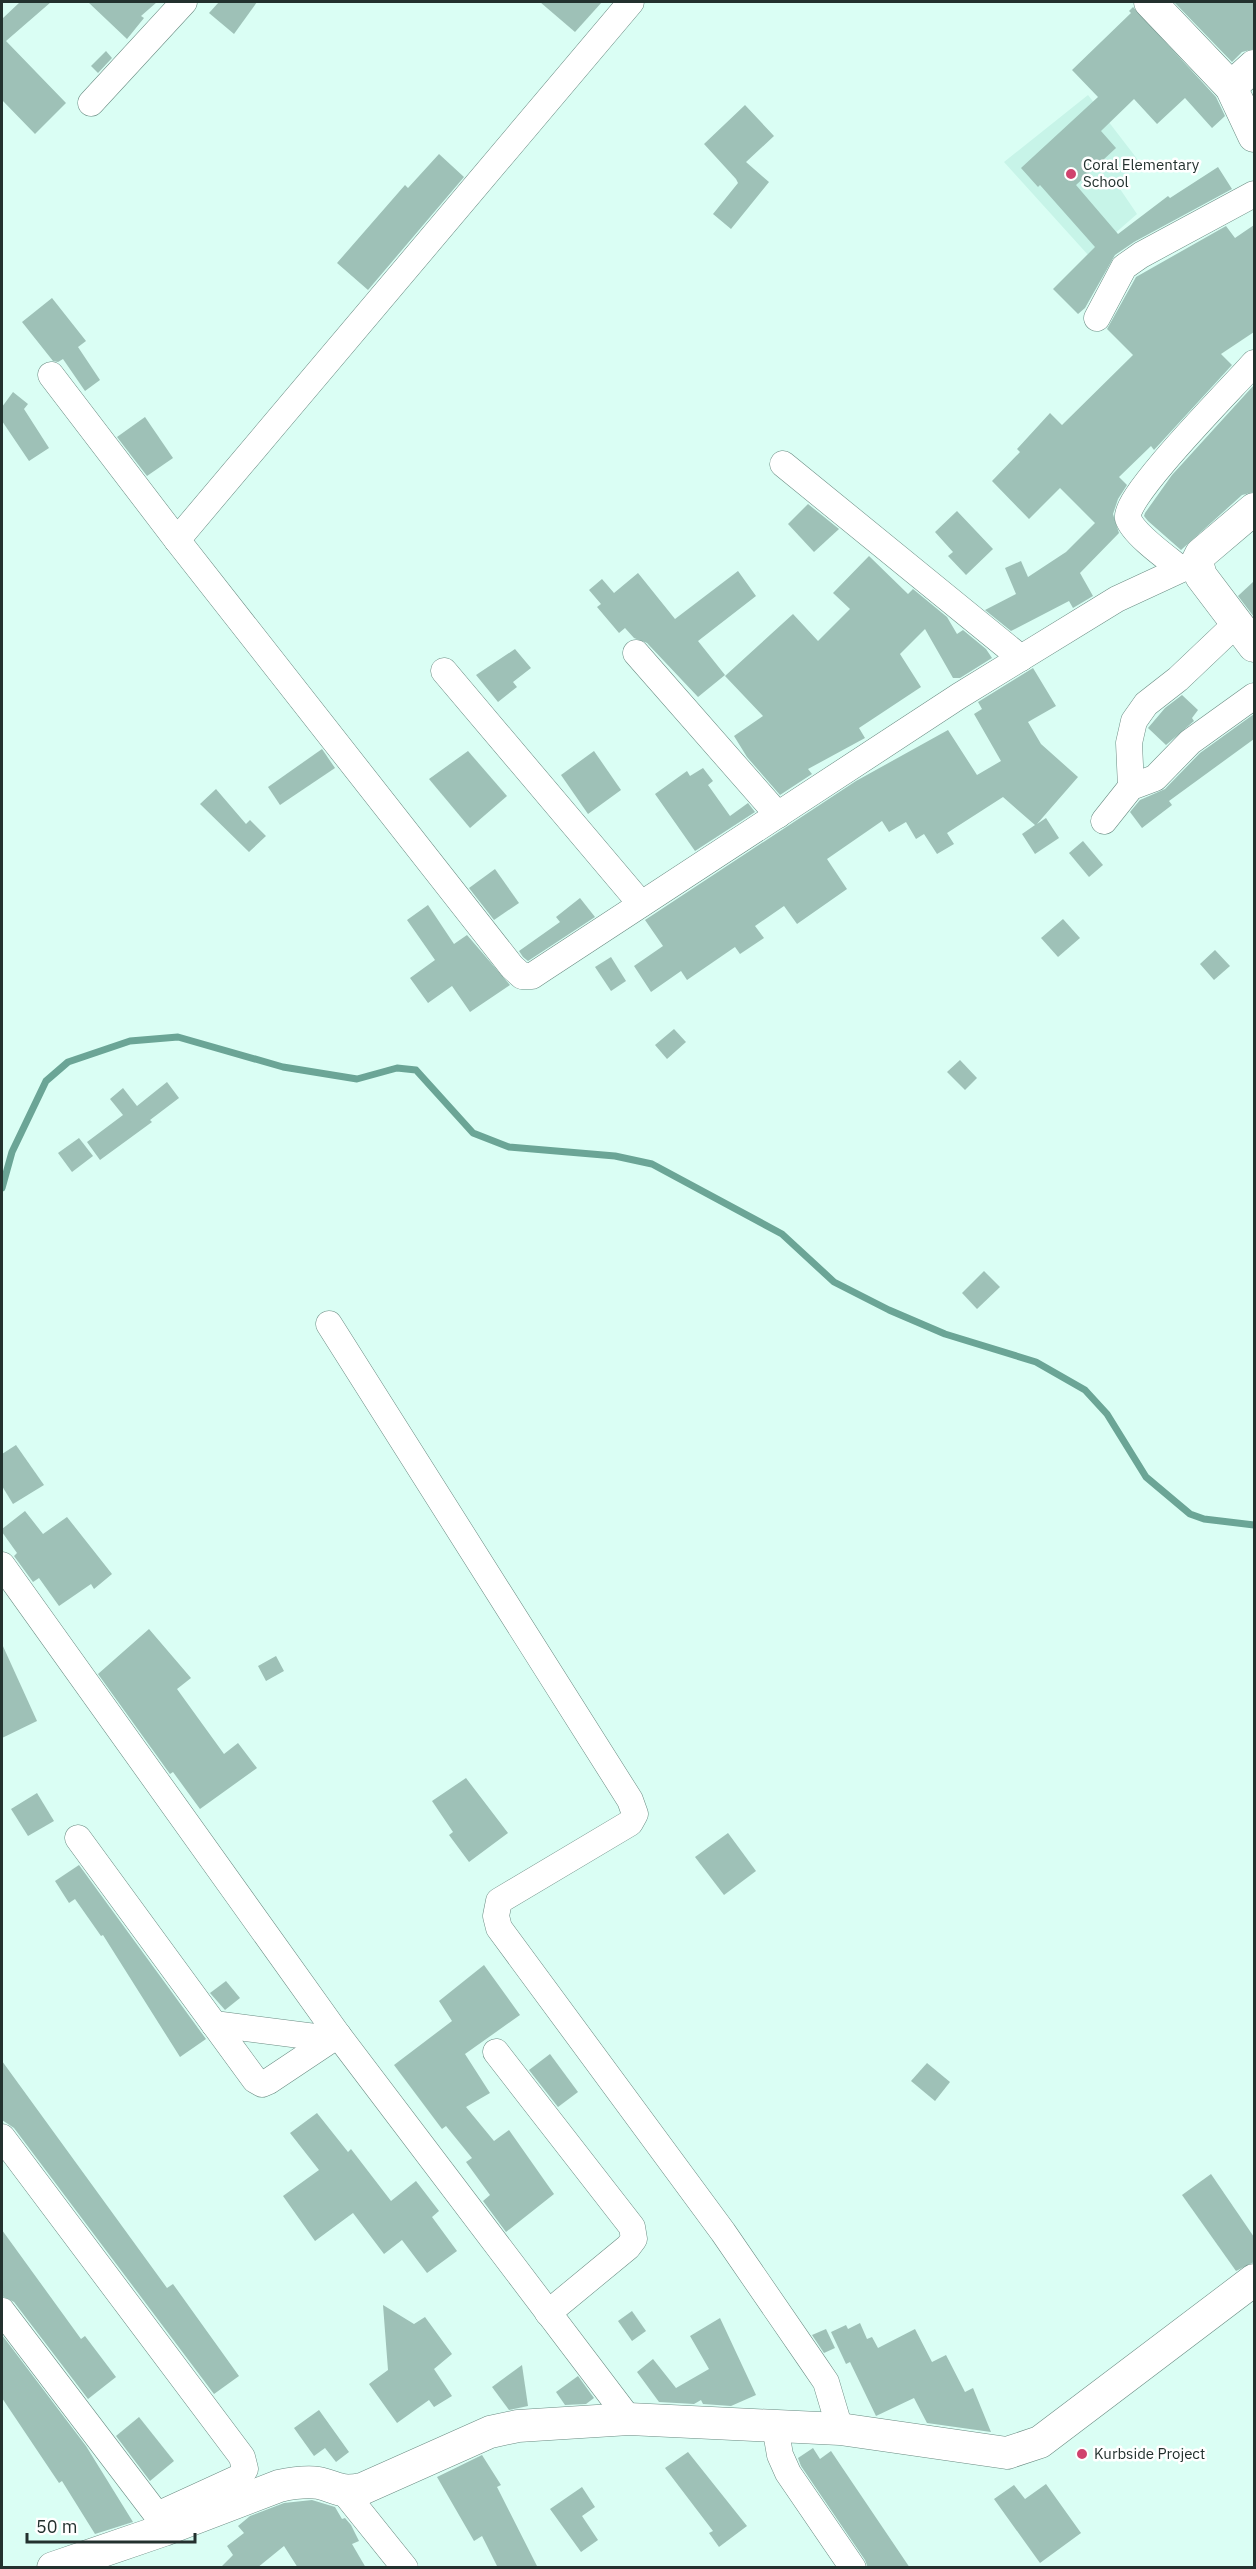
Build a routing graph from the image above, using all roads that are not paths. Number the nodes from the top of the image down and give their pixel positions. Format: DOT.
graph roads {
  1 [pos="184,2"];
  2 [pos="631,2"];
  3 [pos="1150,2"];
  4 [pos="1254,66"];
  5 [pos="1231,87"];
  6 [pos="91,103"];
  7 [pos="1254,136"];
  8 [pos="1254,194"];
  9 [pos="1097,318"];
  10 [pos="1254,363"];
  11 [pos="51,375"];
  12 [pos="783,464"];
  13 [pos="1254,509"];
  14 [pos="177,540"];
  15 [pos="1189,565"];
  16 [pos="1246,634"];
  17 [pos="636,653"];
  18 [pos="1021,658"];
  19 [pos="444,670"];
  20 [pos="1254,696"];
  21 [pos="1131,787"];
  22 [pos="778,815"];
  23 [pos="1104,821"];
  24 [pos="641,904"];
  25 [pos="329,1324"];
  26 [pos="2,1565"];
  27 [pos="78,1838"];
  28 [pos="214,2024"];
  29 [pos="335,2037"];
  30 [pos="496,2052"];
  31 [pos="2,2137"];
  32 [pos="1254,2280"];
  33 [pos="2,2311"];
  34 [pos="548,2313"];
  35 [pos="629,2418"];
  36 [pos="775,2426"];
  37 [pos="840,2429"];
  38 [pos="344,2492"];
  39 [pos="161,2522"];
  40 [pos="53,2568"];
  41 [pos="405,2568"];
  42 [pos="853,2568"];
  1 -- 6 [label="street"];
  2 -- 14 [label="street"];
  3 -- 5 [label="street"];
  4 -- 5 [label="street"];
  5 -- 7 [label="street"];
  8 -- 9 [label="street"];
  10 -- 15 [label="street"];
  11 -- 14 [label="street"];
  12 -- 18 [label="street"];
  13 -- 15 [label="street"];
  14 -- 24 [label="street"];
  15 -- 16 [label="street"];
  15 -- 18 [label="street"];
  16 -- 21 [label="street"];
  17 -- 22 [label="street"];
  18 -- 22 [label="street"];
  19 -- 24 [label="street"];
  20 -- 21 [label="street"];
  21 -- 23 [label="street"];
  22 -- 24 [label="street"];
  25 -- 37 [label="street"];
  26 -- 29 [label="street"];
  27 -- 28 [label="street"];
  28 -- 29 [label="street"];
  28 -- 29 [label="street"];
  29 -- 34 [label="street"];
  30 -- 34 [label="street"];
  31 -- 39 [label="street"];
  32 -- 37 [label="street"];
  33 -- 39 [label="street"];
  34 -- 35 [label="street"];
  35 -- 36 [label="street"];
  35 -- 38 [label="street"];
  36 -- 37 [label="street"];
  36 -- 42 [label="street"];
  38 -- 39 [label="street"];
  38 -- 41 [label="street"];
  39 -- 40 [label="street"];
}
